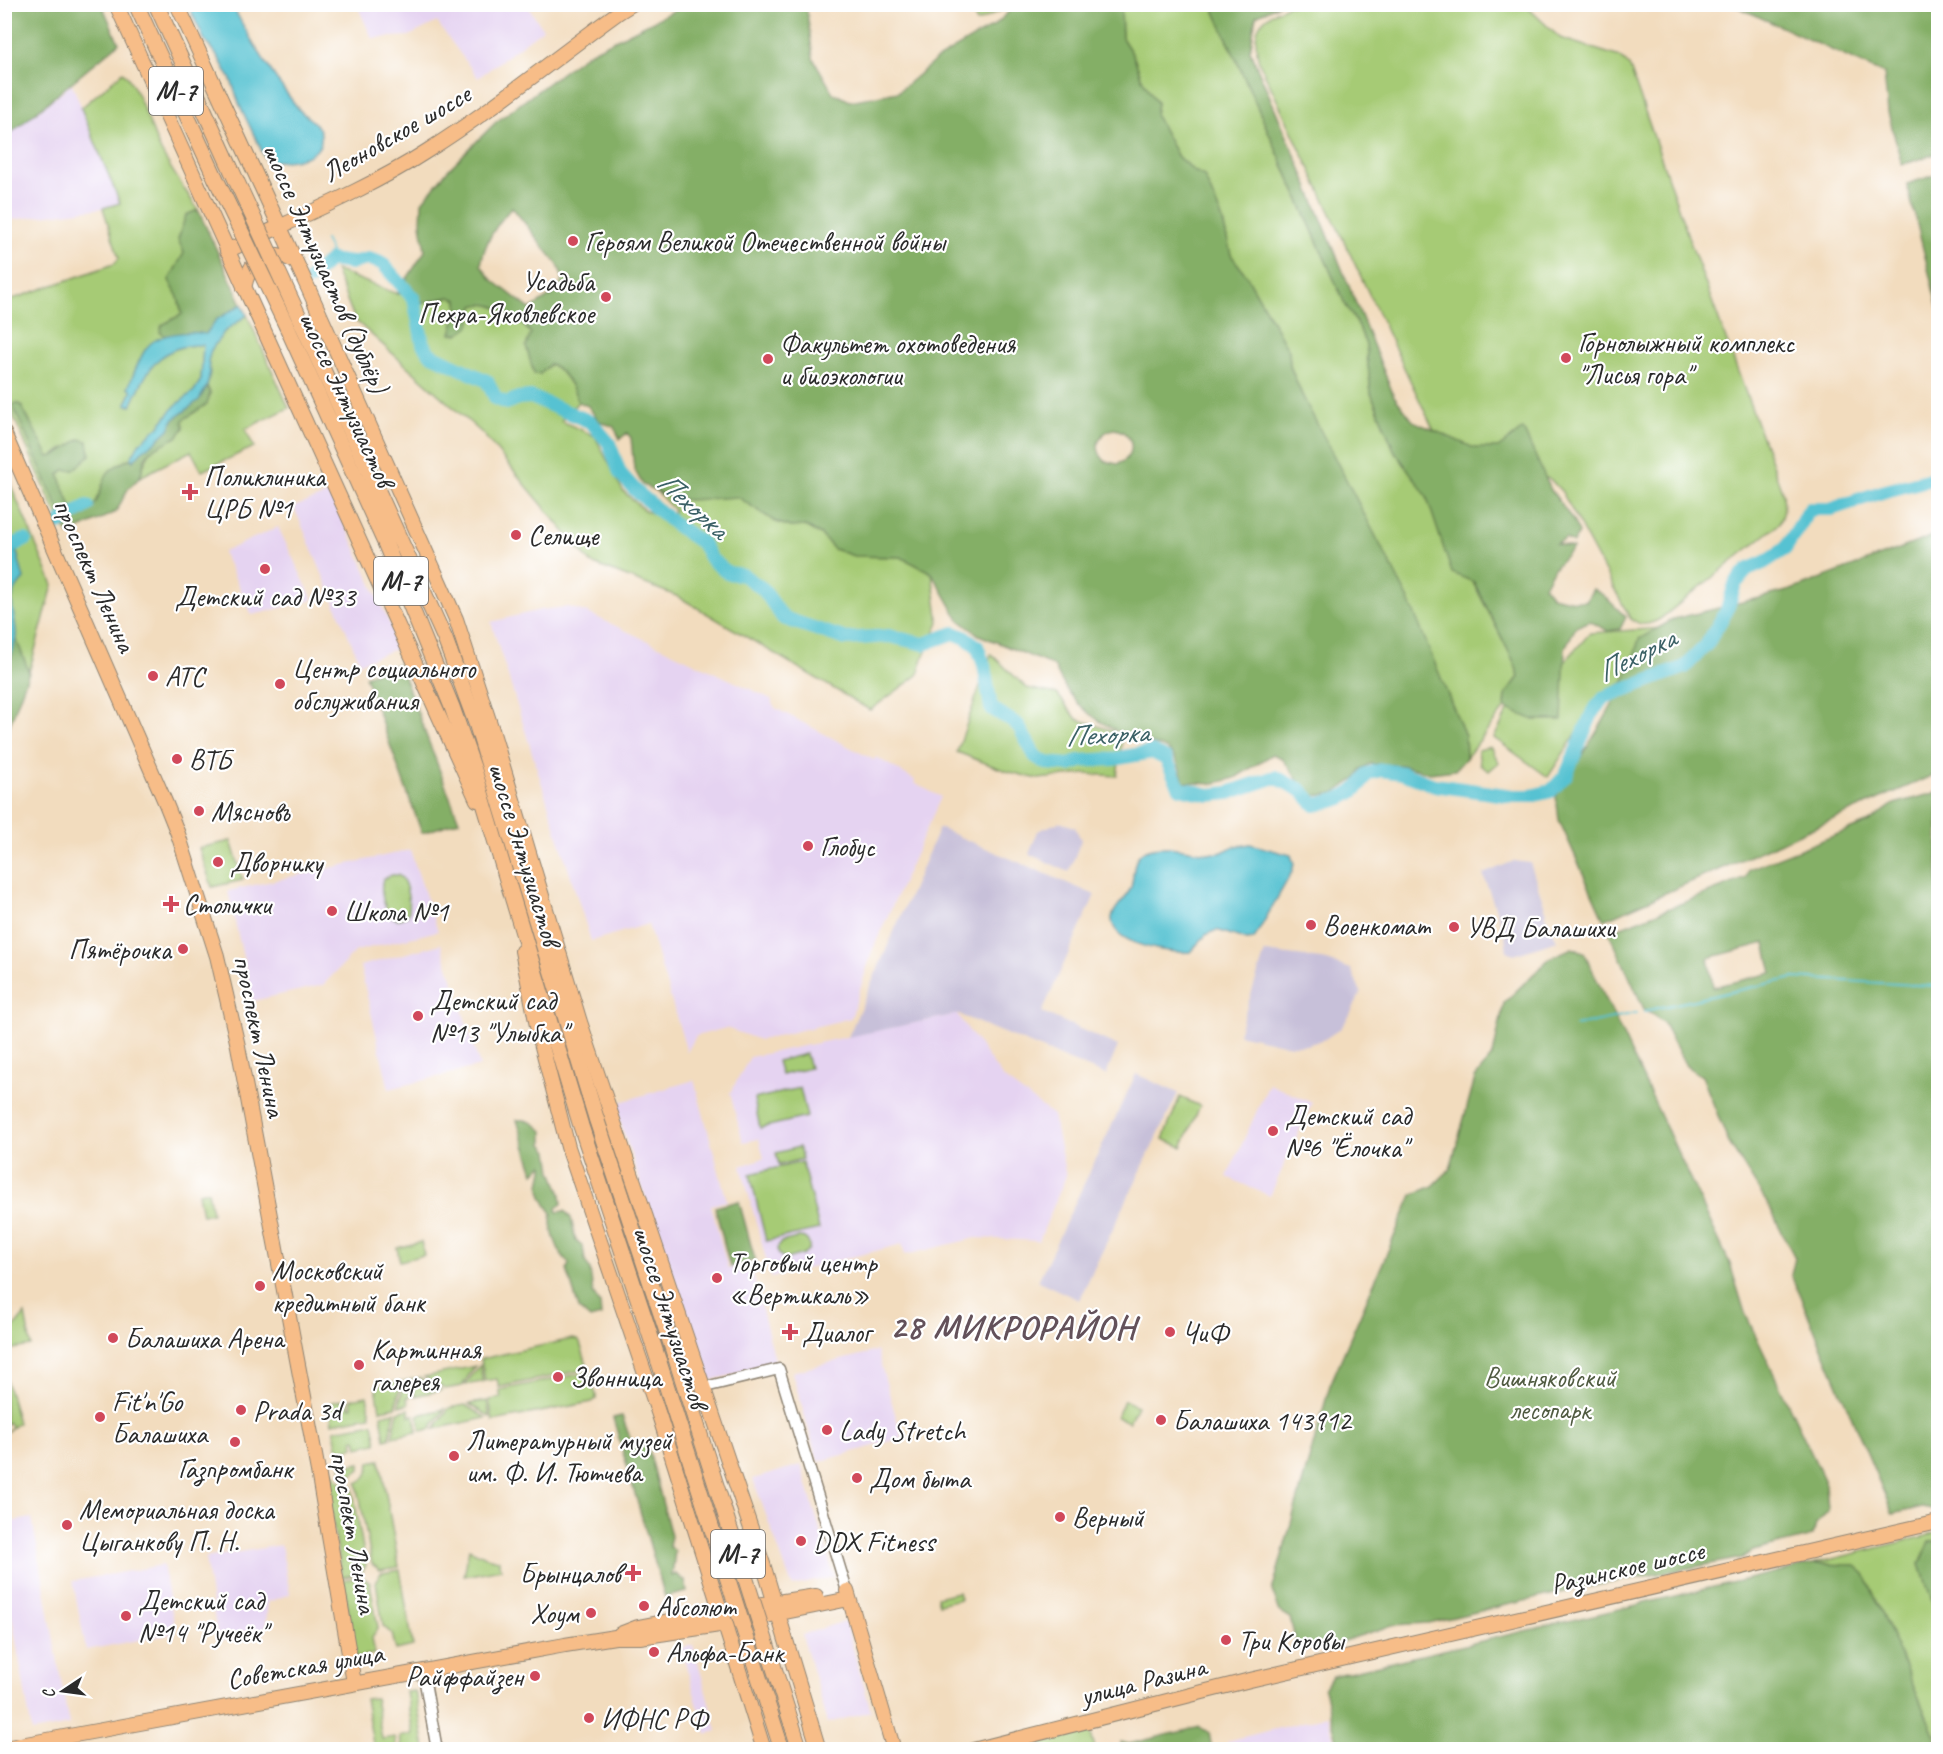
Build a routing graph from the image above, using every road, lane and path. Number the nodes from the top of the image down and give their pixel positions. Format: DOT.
graph roads {
  1 [pos="117,4"];
  2 [pos="136,4"];
  3 [pos="156,4"];
  4 [pos="177,4"];
  5 [pos="632,4"];
  6 [pos="264,191"];
  7 [pos="214,221"];
  8 [pos="281,230"];
  9 [pos="229,255"];
  10 [pos="298,267"];
  11 [pos="247,293"];
  12 [pos="293,323"];
  13 [pos="4,433"];
  14 [pos="525,841"];
  15 [pos="496,844"];
  16 [pos="512,896"];
  17 [pos="543,942"];
  18 [pos="705,1387"];
  19 [pos="735,1480"];
  20 [pos="683,1489"];
  21 [pos="1938,1522"];
  22 [pos="848,1595"];
  23 [pos="777,1608"];
  24 [pos="724,1618"];
  25 [pos="1327,1662"];
  26 [pos="423,1671"];
  27 [pos="354,1683"];
  28 [pos="4,1748"];
  29 [pos="437,1749"];
  30 [pos="764,1749"];
  31 [pos="783,1749"];
  32 [pos="800,1749"];
  33 [pos="819,1749"];
  34 [pos="894,1749"];
  35 [pos="973,1749"];
  1 -- 7 [label="main road"];
  2 -- 12 [label="highway, шоссе Энтузиастов / М-7, bridge"];
  3 -- 12 [label="highway, шоссе Энтузиастов / М-7, bridge"];
  4 -- 6 [label="main road, шоссе Энтузиастов (дублёр)"];
  5 -- 8 [label="main road, Леоновское шоссе"];
  6 -- 7 [label="main road"];
  6 -- 8 [label="main road, шоссе Энтузиастов (дублёр)"];
  7 -- 9 [label="main road"];
  8 -- 9 [label="main road, Леоновское шоссе"];
  8 -- 10 [label="main road, шоссе Энтузиастов (дублёр)"];
  9 -- 11 [label="main road"];
  10 -- 11 [label="main road"];
  10 -- 14 [label="main road, шоссе Энтузиастов (дублёр)"];
  11 -- 15 [label="main road"];
  12 -- 15 [label="highway, шоссе Энтузиастов / М-7"];
  12 -- 17 [label="highway, шоссе Энтузиастов / М-7"];
  13 -- 27 [label="main road, проспект Ленина"];
  14 -- 17 [label="main road"];
  14 -- 18 [label="main road, шоссе Энтузиастов (дублёр)"];
  15 -- 16 [label="highway, шоссе Энтузиастов / М-7"];
  16 -- 20 [label="main road"];
  16 -- 31 [label="highway, шоссе Энтузиастов / М-7, bridge"];
  17 -- 32 [label="highway, шоссе Энтузиастов / М-7, bridge"];
  18 -- 19 [label="main road, шоссе Энтузиастов (дублёр)"];
  18 -- 22 [label="street"];
  19 -- 20 [label="main road"];
  19 -- 23 [label="main road, шоссе Энтузиастов (дублёр)"];
  20 -- 24 [label="main road"];
  21 -- 25 [label="main road, Разинское шоссе"];
  22 -- 23 [label="main road, Советская улица"];
  22 -- 34 [label="main road"];
  23 -- 24 [label="main road, Советская улица"];
  23 -- 33 [label="main road, шоссе Энтузиастов (дублёр)"];
  24 -- 26 [label="main road, Советская улица"];
  24 -- 30 [label="main road"];
  25 -- 35 [label="main road, улица Разина"];
  26 -- 27 [label="main road, Советская улица"];
  26 -- 29 [label="street"];
  27 -- 28 [label="main road, Советская улица"];
}
